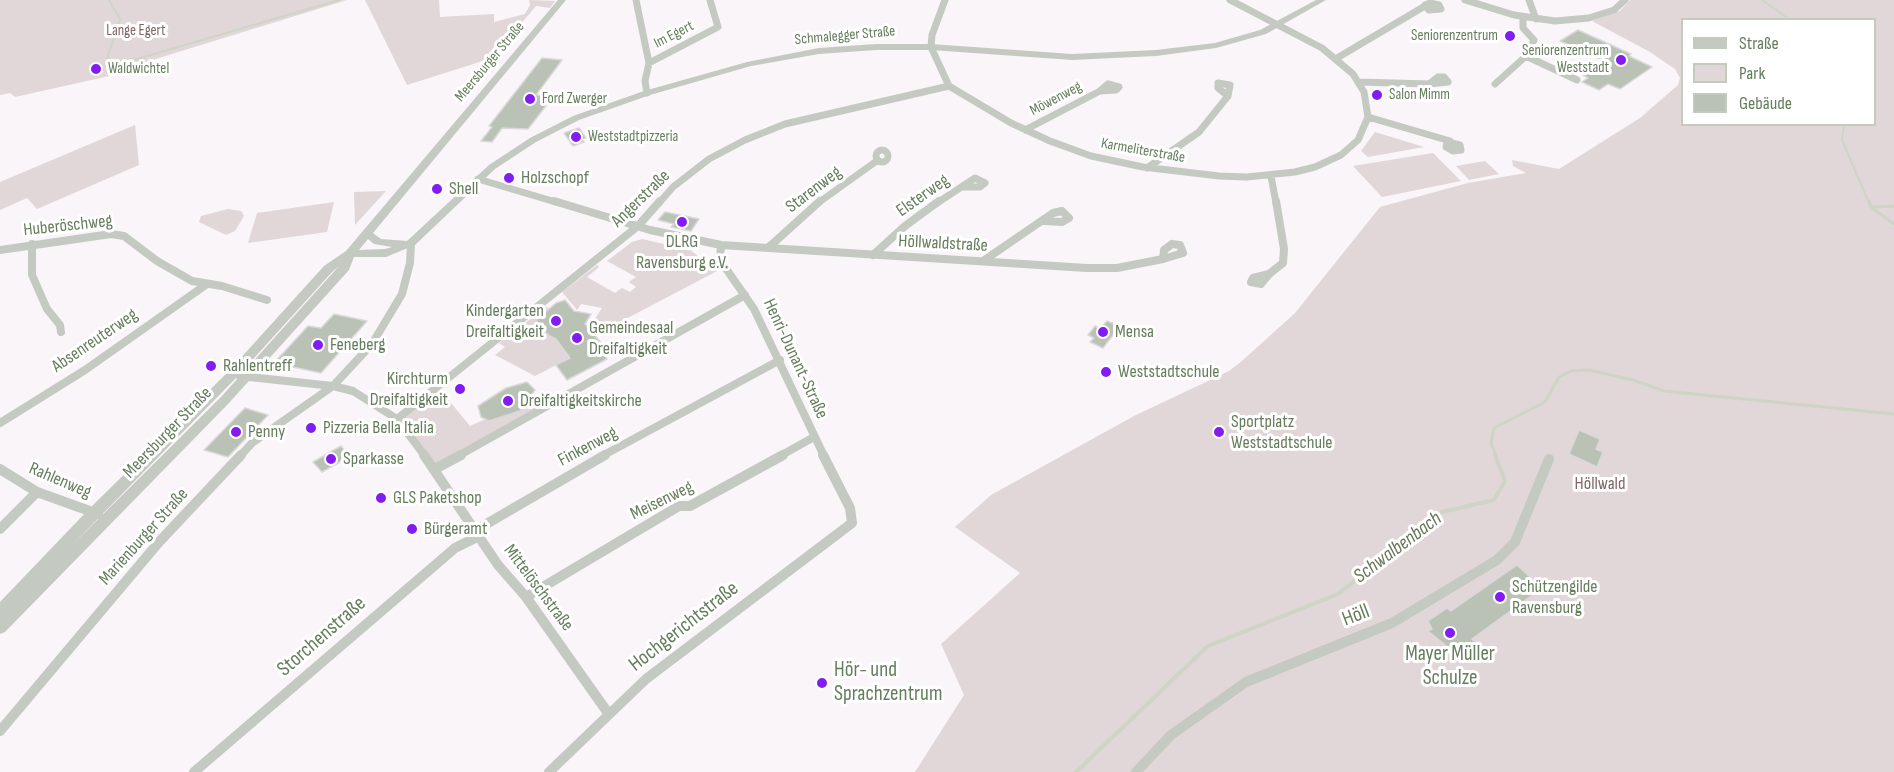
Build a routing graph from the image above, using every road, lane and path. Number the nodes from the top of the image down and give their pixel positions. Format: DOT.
graph roads {
  1 [pos="562,0"];
  2 [pos="636,0"];
  3 [pos="710,0"];
  4 [pos="945,0"];
  5 [pos="1230,0"];
  6 [pos="1322,0"];
  7 [pos="1465,0"];
  8 [pos="1529,0"];
  9 [pos="1625,0"];
  10 [pos="1425,6"];
  11 [pos="1523,17"];
  12 [pos="1536,19"];
  13 [pos="1279,25"];
  14 [pos="931,47"];
  15 [pos="1526,56"];
  16 [pos="1337,58"];
  17 [pos="649,63"];
  18 [pos="1576,80"];
  19 [pos="1359,82"];
  20 [pos="1429,84"];
  21 [pos="1495,84"];
  22 [pos="949,86"];
  23 [pos="1100,91"];
  24 [pos="647,93"];
  25 [pos="1228,96"];
  26 [pos="1368,117"];
  27 [pos="1025,130"];
  28 [pos="1450,141"];
  29 [pos="878,160"];
  30 [pos="1147,168"];
  31 [pos="1271,176"];
  32 [pos="478,178"];
  33 [pos="964,187"];
  34 [pos="1044,221"];
  35 [pos="638,226"];
  36 [pos="367,233"];
  37 [pos="411,243"];
  38 [pos="32,244"];
  39 [pos="721,245"];
  40 [pos="769,247"];
  41 [pos="0,250"];
  42 [pos="350,254"];
  43 [pos="873,255"];
  44 [pos="1163,259"];
  45 [pos="983,261"];
  46 [pos="1269,274"];
  47 [pos="207,284"];
  48 [pos="745,296"];
  49 [pos="267,300"];
  50 [pos="61,332"];
  51 [pos="780,360"];
  52 [pos="239,376"];
  53 [pos="333,386"];
  54 [pos="397,419"];
  55 [pos="0,423"];
  56 [pos="814,437"];
  57 [pos="1549,459"];
  58 [pos="435,469"];
  59 [pos="4,472"];
  60 [pos="0,482"];
  61 [pos="37,492"];
  62 [pos="94,513"];
  63 [pos="109,518"];
  64 [pos="852,523"];
  65 [pos="0,529"];
  66 [pos="478,533"];
  67 [pos="526,597"];
  68 [pos="0,612"];
  69 [pos="0,627"];
  70 [pos="608,713"];
  71 [pos="0,731"];
  72 [pos="194,772"];
  73 [pos="549,772"];
  74 [pos="1136,772"];
  1 -- 36 [label="street, Meersburger Straße"];
  2 -- 17 [label="street, Im Egert"];
  3 -- 17 [label="street, Im Egert"];
  4 -- 14 [label="street"];
  5 -- 13 [label="street"];
  6 -- 13 [label="street, Schmalegger Straße"];
  7 -- 11 [label="street"];
  8 -- 12 [label="street"];
  9 -- 12 [label="street"];
  10 -- 16 [label="street"];
  11 -- 12 [label="street"];
  11 -- 15 [label="street"];
  13 -- 14 [label="street, Schmalegger Straße"];
  13 -- 16 [label="street"];
  14 -- 22 [label="street"];
  14 -- 24 [label="street, Schmalegger Straße"];
  15 -- 18 [label="street"];
  15 -- 21 [label="street"];
  16 -- 19 [label="street"];
  17 -- 24 [label="street, Im Egert"];
  19 -- 20 [label="street"];
  19 -- 26 [label="street"];
  22 -- 27 [label="street, Karmeliterstraße"];
  22 -- 35 [label="street, Angerstraße"];
  23 -- 27 [label="street, Möwenweg"];
  24 -- 32 [label="street, Schmalegger Straße"];
  25 -- 30 [label="street"];
  26 -- 28 [label="street"];
  26 -- 31 [label="street, Karmeliterstraße"];
  27 -- 30 [label="street, Karmeliterstraße"];
  29 -- 40 [label="street, Starenweg"];
  30 -- 31 [label="street, Karmeliterstraße"];
  31 -- 46 [label="street"];
  32 -- 35 [label="street"];
  32 -- 37 [label="street, Schmalegger Straße"];
  33 -- 43 [label="street, Elsterweg"];
  34 -- 45 [label="street"];
  35 -- 39 [label="street"];
  35 -- 54 [label="street, Angerstraße"];
  36 -- 37 [label="street"];
  36 -- 42 [label="street, Meersburger Straße"];
  37 -- 42 [label="street, Schmalegger Straße"];
  37 -- 53 [label="street"];
  38 -- 41 [label="street, Huberöschweg"];
  38 -- 47 [label="street, Huberöschweg"];
  38 -- 50 [label="street"];
  39 -- 40 [label="street, Höllwaldstraße"];
  39 -- 48 [label="street, Henri-Dunant-Straße"];
  40 -- 43 [label="street, Höllwaldstraße"];
  42 -- 52 [label="street, Meersburger Straße"];
  43 -- 45 [label="street, Höllwaldstraße"];
  44 -- 45 [label="street, Höllwaldstraße"];
  47 -- 49 [label="street, Huberöschweg"];
  47 -- 55 [label="street, Absenreuterweg"];
  48 -- 51 [label="street, Henri-Dunant-Straße"];
  48 -- 58 [label="street"];
  51 -- 56 [label="street, Henri-Dunant-Straße"];
  51 -- 66 [label="street, Finkenweg"];
  52 -- 53 [label="street, Mittelöschstraße"];
  52 -- 62 [label="street, Meersburger Straße"];
  52 -- 63 [label="street, Meersburger Straße"];
  53 -- 54 [label="street, Mittelöschstraße"];
  53 -- 71 [label="street, Marienburger Straße"];
  54 -- 58 [label="street, Mittelöschstraße"];
  56 -- 64 [label="street, Henri-Dunant-Straße"];
  56 -- 67 [label="street, Meisenweg"];
  57 -- 74 [label="street, Höll"];
  58 -- 66 [label="street, Mittelöschstraße"];
  59 -- 60 [label="street"];
  59 -- 61 [label="street, Rahlenweg"];
  61 -- 62 [label="street, Rahlenweg"];
  61 -- 65 [label="street"];
  62 -- 63 [label="street, Rahlenweg"];
  62 -- 68 [label="street, Meersburger Straße"];
  63 -- 69 [label="street, Meersburger Straße"];
  64 -- 70 [label="street, Hochgerichtstraße"];
  66 -- 67 [label="street, Mittelöschstraße"];
  66 -- 72 [label="street, Storchenstraße"];
  67 -- 70 [label="street, Mittelöschstraße"];
  70 -- 73 [label="street, Hochgerichtstraße"];
}
